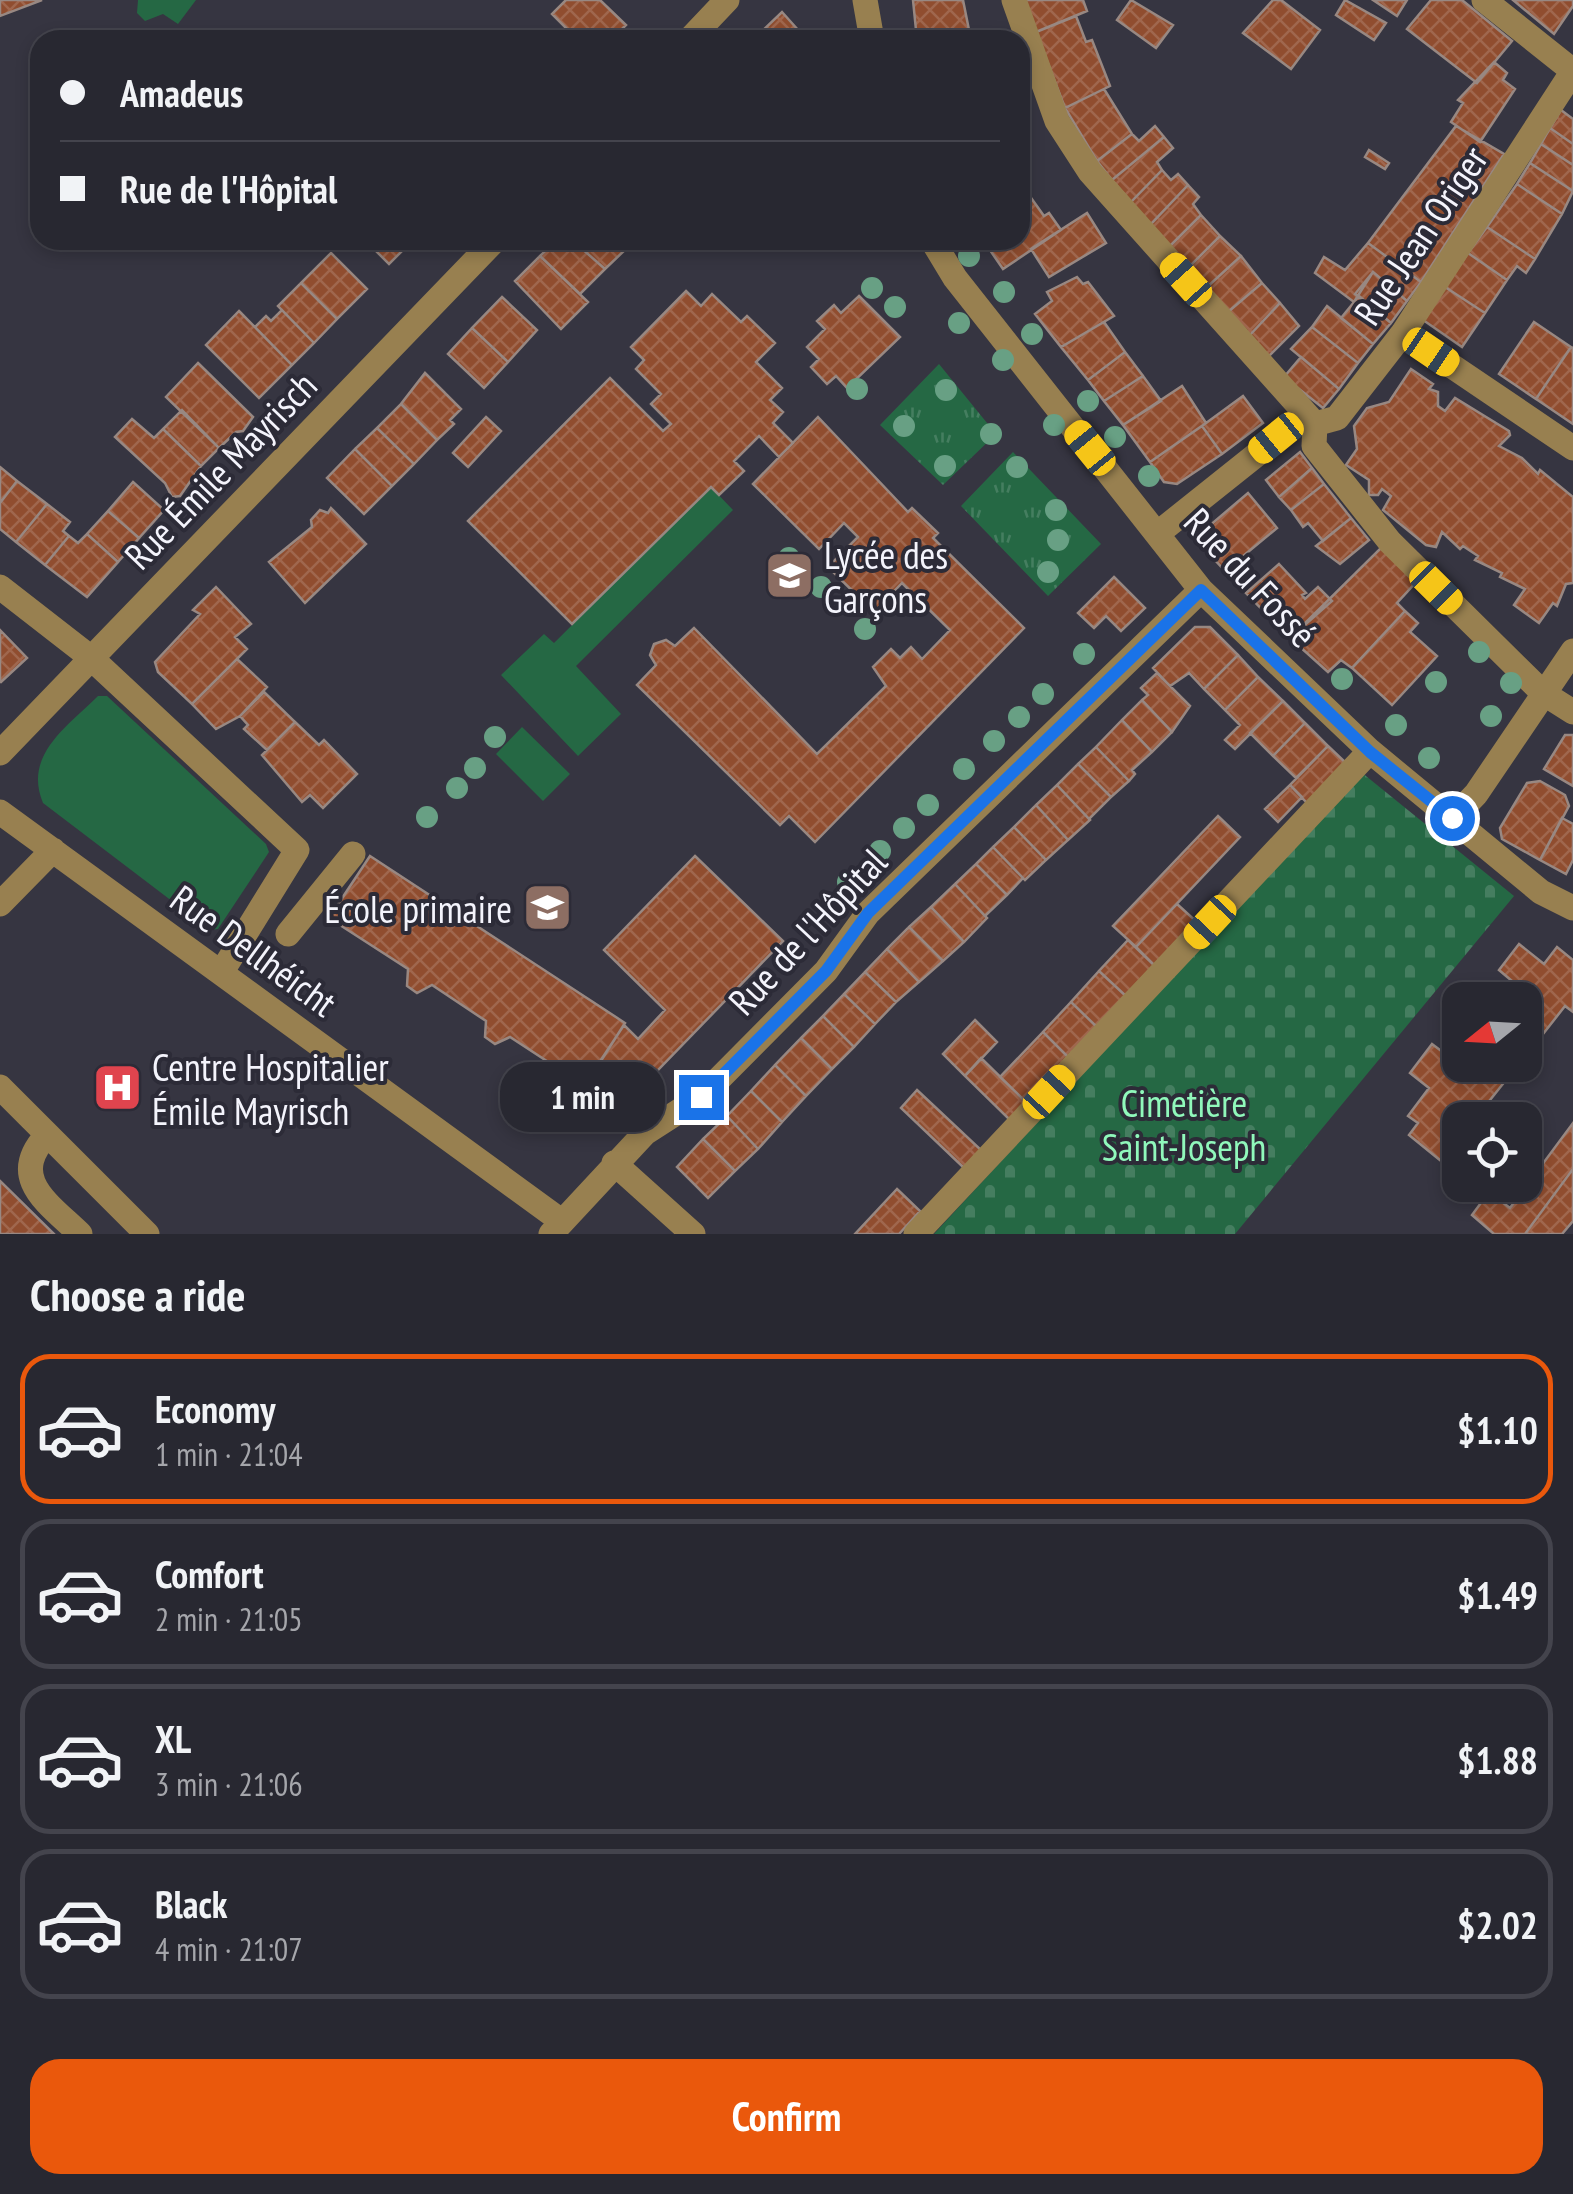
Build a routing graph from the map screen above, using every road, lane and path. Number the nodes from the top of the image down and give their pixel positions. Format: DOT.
graph roads {
  1 [pos="728,0"];
  2 [pos="865,0"];
  3 [pos="1014,0"];
  4 [pos="1484,0"];
  5 [pos="699,30"];
  6 [pos="870,30"];
  7 [pos="1025,30"];
  8 [pos="1030,45"];
  9 [pos="1573,71"];
  10 [pos="485,250"];
  11 [pos="938,250"];
  12 [pos="1402,332"];
  13 [pos="1311,419"];
  14 [pos="1573,448"];
  15 [pos="1157,534"];
  16 [pos="0,587"];
  17 [pos="1201,590"];
  18 [pos="1573,651"];
  19 [pos="90,657"];
  20 [pos="1543,693"];
  21 [pos="1573,712"];
  22 [pos="1370,752"];
  23 [pos="0,753"];
  24 [pos="0,812"];
  25 [pos="1452,818"];
  26 [pos="53,850"];
  27 [pos="352,854"];
  28 [pos="0,904"];
  29 [pos="1573,908"];
  30 [pos="288,934"];
  31 [pos="221,972"];
  32 [pos="0,1087"];
  33 [pos="47,1134"];
  34 [pos="614,1164"];
  35 [pos="556,1227"];
  36 [pos="80,1234"];
  37 [pos="147,1234"];
  38 [pos="694,1234"];
  39 [pos="916,1234"];
  1 -- 5 [label="street"];
  2 -- 6 [label="street"];
  3 -- 7 [label="street"];
  4 -- 9 [label="street"];
  8 -- 13 [label="street"];
  9 -- 12 [label="street, Rue Jean Origer"];
  10 -- 19 [label="street, Rue Émile Mayrisch"];
  11 -- 15 [label="street, Rue du Fossé"];
  12 -- 13 [label="street, Rue Jean Origer"];
  12 -- 14 [label="street"];
  13 -- 15 [label="street, Rue Jean Origer"];
  13 -- 20 [label="street"];
  15 -- 17 [label="street, Rue du Fossé"];
  16 -- 19 [label="street"];
  17 -- 22 [label="street, Rue du Fossé"];
  17 -- 34 [label="street, Rue de l'Hôpital"];
  18 -- 20 [label="street"];
  19 -- 23 [label="street, Rue Émile Mayrisch"];
  19 -- 31 [label="street"];
  20 -- 21 [label="street"];
  20 -- 25 [label="street"];
  22 -- 25 [label="street, Rue du Fossé"];
  22 -- 39 [label="street"];
  24 -- 26 [label="street, Rue Dellhéicht"];
  25 -- 29 [label="street, Rue du Fossé"];
  26 -- 28 [label="street"];
  26 -- 31 [label="street, Rue Dellhéicht"];
  27 -- 30 [label="street"];
  31 -- 35 [label="street, Rue Dellhéicht"];
  32 -- 33 [label="street"];
  33 -- 36 [label="street"];
  33 -- 37 [label="street"];
  34 -- 35 [label="street, Rue de l'Hôpital"];
  34 -- 38 [label="street"];
}
